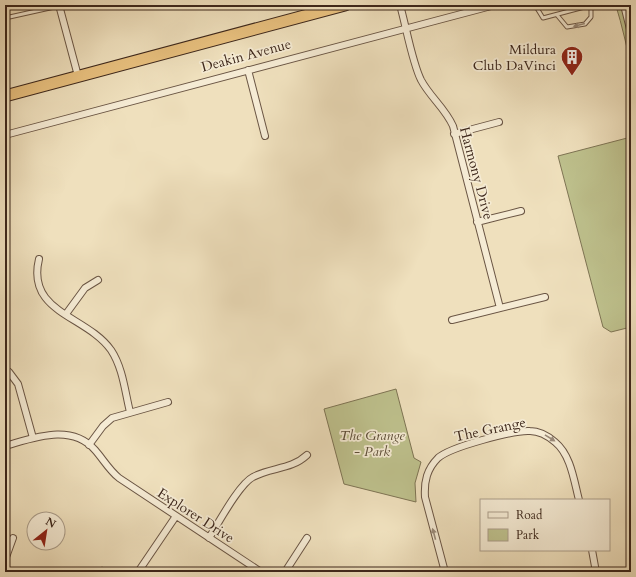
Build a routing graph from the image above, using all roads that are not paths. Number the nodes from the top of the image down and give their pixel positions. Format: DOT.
graph roads {
  1 [pos="59,5"];
  2 [pos="345,5"];
  3 [pos="400,5"];
  4 [pos="495,5"];
  5 [pos="535,5"];
  6 [pos="591,5"];
  7 [pos="624,5"];
  8 [pos="557,15"];
  9 [pos="5,18"];
  10 [pos="407,28"];
  11 [pos="631,33"];
  12 [pos="248,70"];
  13 [pos="78,76"];
  14 [pos="5,96"];
  15 [pos="499,122"];
  16 [pos="454,134"];
  17 [pos="5,135"];
  18 [pos="265,136"];
  19 [pos="521,211"];
  20 [pos="477,222"];
  21 [pos="39,259"];
  22 [pos="98,280"];
  23 [pos="545,297"];
  24 [pos="500,308"];
  25 [pos="66,314"];
  26 [pos="452,320"];
  27 [pos="9,372"];
  28 [pos="168,402"];
  29 [pos="130,412"];
  30 [pos="33,438"];
  31 [pos="89,445"];
  32 [pos="5,446"];
  33 [pos="307,455"];
  34 [pos="578,499"];
  35 [pos="176,516"];
  36 [pos="13,538"];
  37 [pos="209,538"];
  38 [pos="307,538"];
  39 [pos="592,551"];
  40 [pos="5,560"];
  41 [pos="252,570"];
  42 [pos="138,572"];
  43 [pos="261,572"];
  44 [pos="285,572"];
  45 [pos="444,572"];
  46 [pos="596,572"];
  1 -- 9 [label="lane"];
  1 -- 13 [label="street"];
  2 -- 13 [label="highway, Deakin Avenue"];
  3 -- 10 [label="street, Harmony Drive"];
  4 -- 10 [label="street, Deakin Avenue"];
  5 -- 8 [label="lane"];
  6 -- 8 [label="lane"];
  6 -- 8 [label="lane, one-way"];
  7 -- 11 [label="street"];
  10 -- 12 [label="street, Deakin Avenue"];
  10 -- 16 [label="street, Harmony Drive"];
  12 -- 17 [label="street, Deakin Avenue"];
  12 -- 18 [label="street"];
  13 -- 14 [label="highway, Deakin Avenue"];
  15 -- 16 [label="street"];
  16 -- 20 [label="street, Harmony Drive"];
  19 -- 20 [label="street"];
  20 -- 24 [label="street, Harmony Drive"];
  21 -- 25 [label="street"];
  22 -- 25 [label="street"];
  23 -- 24 [label="street"];
  24 -- 26 [label="street"];
  25 -- 29 [label="street"];
  27 -- 30 [label="street"];
  28 -- 29 [label="street"];
  29 -- 31 [label="street"];
  30 -- 31 [label="street, Explorer Drive"];
  30 -- 32 [label="street, Explorer Drive"];
  31 -- 35 [label="street, Explorer Drive"];
  33 -- 37 [label="street"];
  45 -- 34 [label="street, The Grange, one-way"];
  35 -- 37 [label="street, Explorer Drive"];
  35 -- 42 [label="street"];
  36 -- 40 [label="street"];
  37 -- 41 [label="street, Explorer Drive"];
  38 -- 44 [label="street"];
  39 -- 46 [label="street"];
  41 -- 43 [label="street, Explorer Drive"];
}
